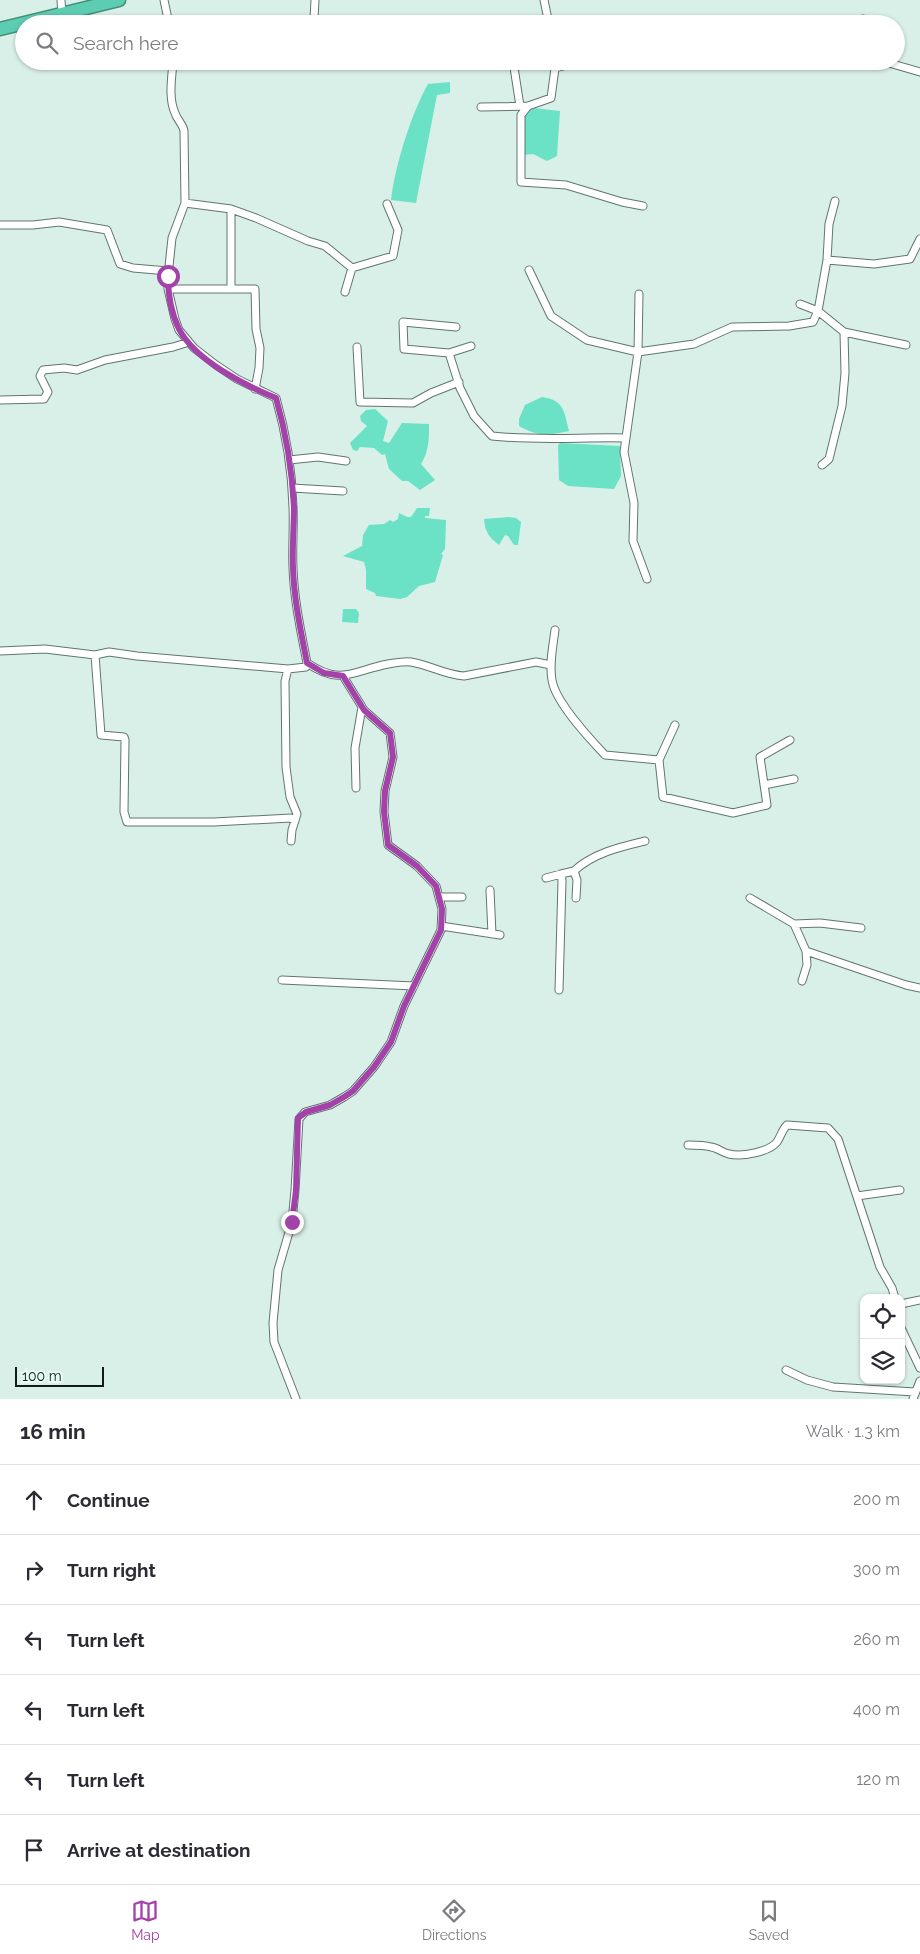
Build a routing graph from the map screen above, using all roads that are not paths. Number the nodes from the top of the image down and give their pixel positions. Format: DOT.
graph roads {
  1 [pos="61,0"];
  2 [pos="119,0"];
  3 [pos="164,0"];
  4 [pos="315,0"];
  5 [pos="544,0"];
  6 [pos="62,15"];
  7 [pos="167,15"];
  8 [pos="314,15"];
  9 [pos="547,15"];
  10 [pos="15,26"];
  11 [pos="0,29"];
  12 [pos="905,68"];
  13 [pos="172,70"];
  14 [pos="515,70"];
  15 [pos="555,70"];
  16 [pos="920,72"];
  17 [pos="520,106"];
  18 [pos="528,106"];
  19 [pos="481,107"];
  20 [pos="835,201"];
  21 [pos="186,203"];
  22 [pos="387,204"];
  23 [pos="642,206"];
  24 [pos="232,209"];
  25 [pos="0,225"];
  26 [pos="920,239"];
  27 [pos="827,260"];
  28 [pos="352,268"];
  29 [pos="168,270"];
  30 [pos="529,270"];
  31 [pos="231,288"];
  32 [pos="168,289"];
  33 [pos="345,292"];
  34 [pos="639,294"];
  35 [pos="800,304"];
  36 [pos="818,311"];
  37 [pos="456,327"];
  38 [pos="844,332"];
  39 [pos="189,342"];
  40 [pos="906,345"];
  41 [pos="471,346"];
  42 [pos="357,347"];
  43 [pos="638,352"];
  44 [pos="449,353"];
  45 [pos="458,382"];
  46 [pos="255,389"];
  47 [pos="0,400"];
  48 [pos="626,438"];
  49 [pos="289,460"];
  50 [pos="346,461"];
  51 [pos="822,465"];
  52 [pos="292,488"];
  53 [pos="343,491"];
  54 [pos="647,579"];
  55 [pos="555,630"];
  56 [pos="0,652"];
  57 [pos="95,655"];
  58 [pos="307,663"];
  59 [pos="551,665"];
  60 [pos="288,669"];
  61 [pos="343,676"];
  62 [pos="362,707"];
  63 [pos="675,724"];
  64 [pos="790,740"];
  65 [pos="659,760"];
  66 [pos="794,779"];
  67 [pos="764,785"];
  68 [pos="356,788"];
  69 [pos="295,821"];
  70 [pos="291,841"];
  71 [pos="645,841"];
  72 [pos="574,871"];
  73 [pos="561,874"];
  74 [pos="546,878"];
  75 [pos="490,890"];
  76 [pos="439,897"];
  77 [pos="462,897"];
  78 [pos="576,898"];
  79 [pos="750,898"];
  80 [pos="794,924"];
  81 [pos="441,926"];
  82 [pos="861,928"];
  83 [pos="806,950"];
  84 [pos="282,980"];
  85 [pos="802,981"];
  86 [pos="414,986"];
  87 [pos="920,988"];
  88 [pos="559,990"];
  89 [pos="688,1145"];
  90 [pos="900,1190"];
  91 [pos="857,1196"];
  92 [pos="894,1294"];
  93 [pos="920,1300"];
  94 [pos="905,1303"];
  95 [pos="905,1336"];
  96 [pos="920,1368"];
  97 [pos="786,1370"];
  98 [pos="920,1380"];
  99 [pos="914,1396"];
  100 [pos="296,1399"];
  1 -- 6 [label="street"];
  2 -- 6 [label="highway"];
  3 -- 7 [label="street"];
  4 -- 8 [label="street"];
  5 -- 9 [label="street"];
  10 -- 11 [label="highway"];
  12 -- 16 [label="street"];
  13 -- 21 [label="street"];
  14 -- 17 [label="street"];
  15 -- 18 [label="street"];
  17 -- 18 [label="street"];
  17 -- 19 [label="street"];
  18 -- 23 [label="street"];
  20 -- 27 [label="street"];
  21 -- 24 [label="street"];
  21 -- 29 [label="street"];
  22 -- 28 [label="street"];
  24 -- 28 [label="street"];
  24 -- 31 [label="street"];
  25 -- 29 [label="street"];
  26 -- 27 [label="street"];
  27 -- 36 [label="street"];
  28 -- 33 [label="street"];
  29 -- 32 [label="street"];
  30 -- 43 [label="street"];
  31 -- 32 [label="street"];
  31 -- 46 [label="street"];
  32 -- 39 [label="street"];
  34 -- 43 [label="street"];
  35 -- 36 [label="street"];
  36 -- 38 [label="street"];
  36 -- 43 [label="street"];
  37 -- 44 [label="street"];
  38 -- 40 [label="street"];
  38 -- 51 [label="street"];
  39 -- 46 [label="street"];
  39 -- 47 [label="street"];
  41 -- 44 [label="street"];
  42 -- 45 [label="street"];
  43 -- 48 [label="street"];
  44 -- 45 [label="street"];
  45 -- 48 [label="street"];
  46 -- 49 [label="street"];
  48 -- 54 [label="street"];
  49 -- 50 [label="street"];
  49 -- 52 [label="street"];
  52 -- 53 [label="street"];
  52 -- 58 [label="street"];
  55 -- 59 [label="street"];
  56 -- 57 [label="street"];
  57 -- 60 [label="street"];
  57 -- 69 [label="street"];
  58 -- 60 [label="street"];
  58 -- 61 [label="street"];
  59 -- 61 [label="street"];
  59 -- 65 [label="street"];
  60 -- 69 [label="street"];
  61 -- 62 [label="street"];
  62 -- 68 [label="street"];
  62 -- 76 [label="street"];
  63 -- 65 [label="street"];
  64 -- 67 [label="street"];
  65 -- 67 [label="street"];
  66 -- 67 [label="street"];
  69 -- 70 [label="street"];
  71 -- 72 [label="street"];
  72 -- 73 [label="street"];
  72 -- 78 [label="street"];
  73 -- 74 [label="street"];
  73 -- 88 [label="street"];
  75 -- 81 [label="street"];
  76 -- 77 [label="street"];
  76 -- 81 [label="street"];
  79 -- 80 [label="street"];
  80 -- 82 [label="street"];
  80 -- 83 [label="street"];
  81 -- 86 [label="street"];
  83 -- 85 [label="street"];
  83 -- 87 [label="street"];
  84 -- 86 [label="street"];
  86 -- 100 [label="street"];
  89 -- 91 [label="street"];
  90 -- 91 [label="street"];
  91 -- 92 [label="street"];
  93 -- 94 [label="street"];
  95 -- 96 [label="street"];
  97 -- 99 [label="street"];
  98 -- 99 [label="street"];
}
